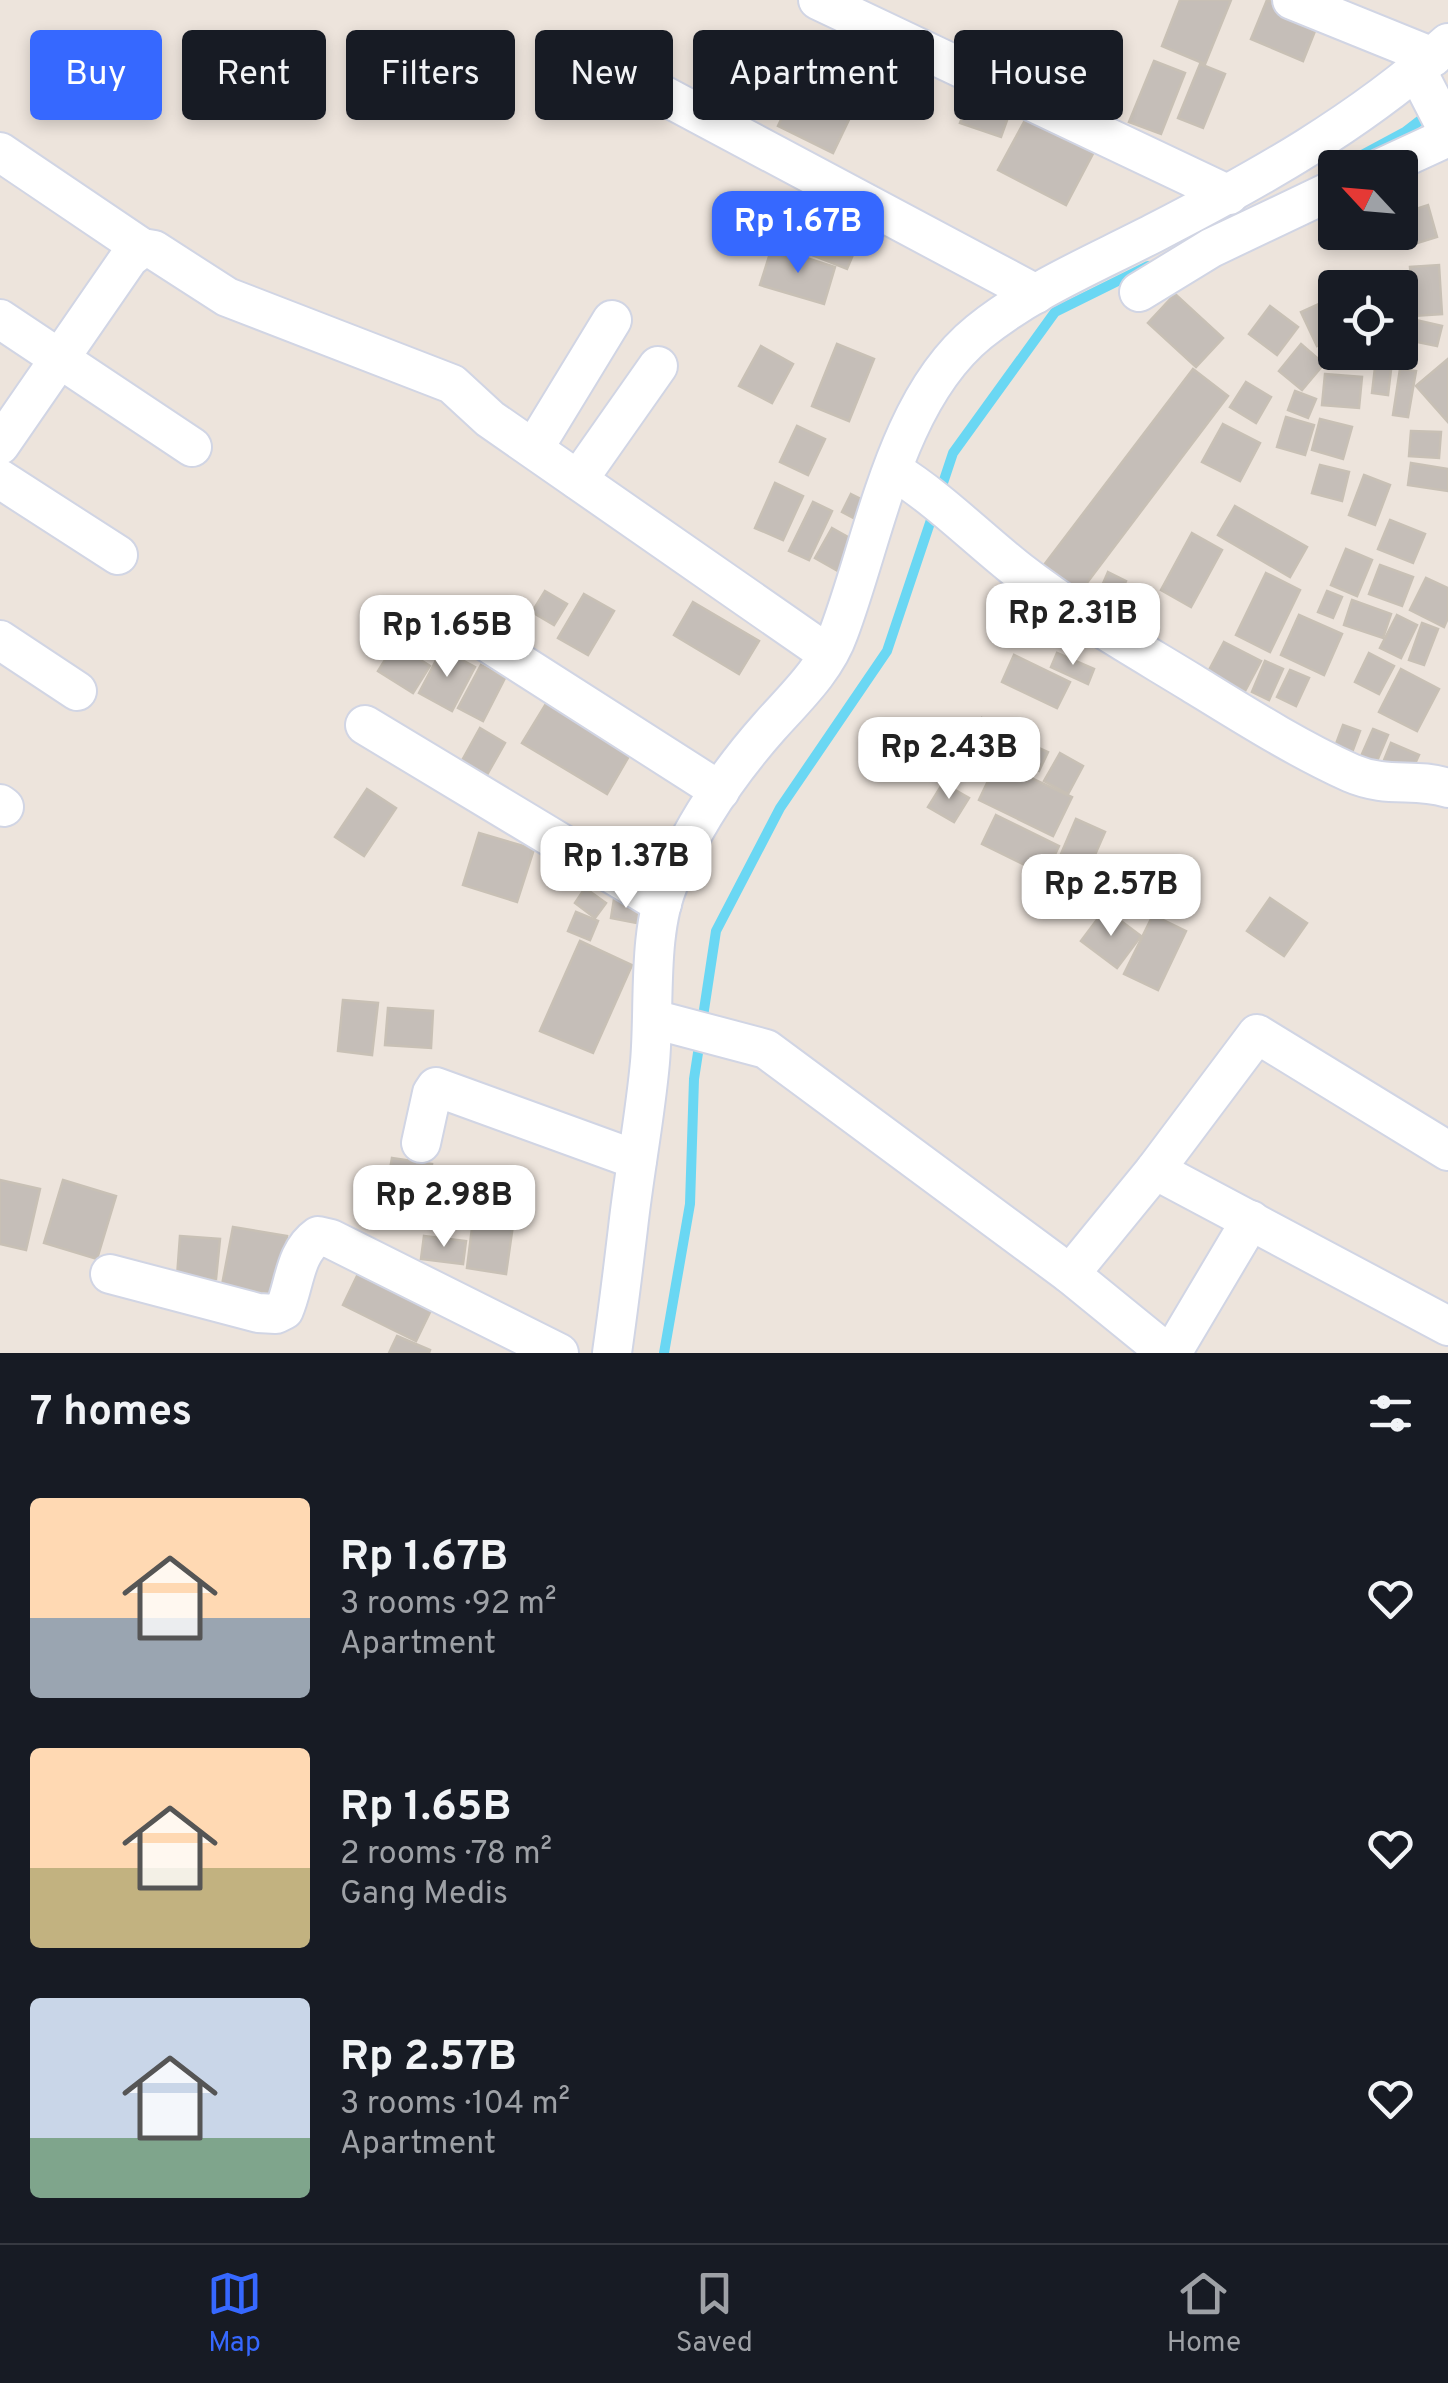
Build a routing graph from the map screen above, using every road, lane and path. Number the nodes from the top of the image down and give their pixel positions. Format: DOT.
graph roads {
  1 [pos="818,0"];
  2 [pos="1292,0"];
  3 [pos="1438,94"];
  4 [pos="673,101"];
  5 [pos="1395,150"];
  6 [pos="0,152"];
  7 [pos="1229,194"];
  8 [pos="1318,197"];
  9 [pos="142,248"];
  10 [pos="1139,292"];
  11 [pos="1036,294"];
  12 [pos="0,320"];
  13 [pos="612,320"];
  14 [pos="59,360"];
  15 [pos="658,366"];
  16 [pos="0,446"];
  17 [pos="192,447"];
  18 [pos="534,448"];
  19 [pos="904,477"];
  20 [pos="0,479"];
  21 [pos="578,480"];
  22 [pos="118,555"];
  23 [pos="476,635"];
  24 [pos="0,640"];
  25 [pos="828,654"];
  26 [pos="77,691"];
  27 [pos="364,725"];
  28 [pos="1448,788"];
  29 [pos="720,791"];
  30 [pos="662,904"];
  31 [pos="653,1018"];
  32 [pos="421,1143"];
  33 [pos="1448,1152"];
  34 [pos="638,1160"];
  35 [pos="1155,1170"];
  36 [pos="1252,1220"];
  37 [pos="110,1274"];
  38 [pos="1070,1274"];
  39 [pos="1448,1326"];
  40 [pos="558,1353"];
  41 [pos="612,1353"];
  42 [pos="1170,1353"];
  1 -- 7 [label="street"];
  2 -- 3 [label="street"];
  3 -- 5 [label="street"];
  3 -- 7 [label="street"];
  4 -- 11 [label="street"];
  6 -- 9 [label="street"];
  7 -- 11 [label="street"];
  8 -- 10 [label="street"];
  9 -- 14 [label="street"];
  9 -- 18 [label="street"];
  11 -- 19 [label="street"];
  12 -- 14 [label="street"];
  13 -- 18 [label="street"];
  14 -- 16 [label="street"];
  14 -- 17 [label="street"];
  15 -- 21 [label="street"];
  18 -- 21 [label="street"];
  19 -- 25 [label="street"];
  19 -- 28 [label="street"];
  20 -- 22 [label="street"];
  21 -- 25 [label="street"];
  23 -- 29 [label="street"];
  24 -- 26 [label="street"];
  25 -- 29 [label="street"];
  27 -- 30 [label="street"];
  29 -- 30 [label="street"];
  30 -- 31 [label="street"];
  31 -- 34 [label="street"];
  31 -- 38 [label="street"];
  32 -- 34 [label="street"];
  33 -- 35 [label="street"];
  34 -- 41 [label="street"];
  35 -- 36 [label="street"];
  35 -- 38 [label="street"];
  36 -- 39 [label="street"];
  36 -- 42 [label="street"];
  37 -- 40 [label="street"];
  38 -- 42 [label="street"];
}
